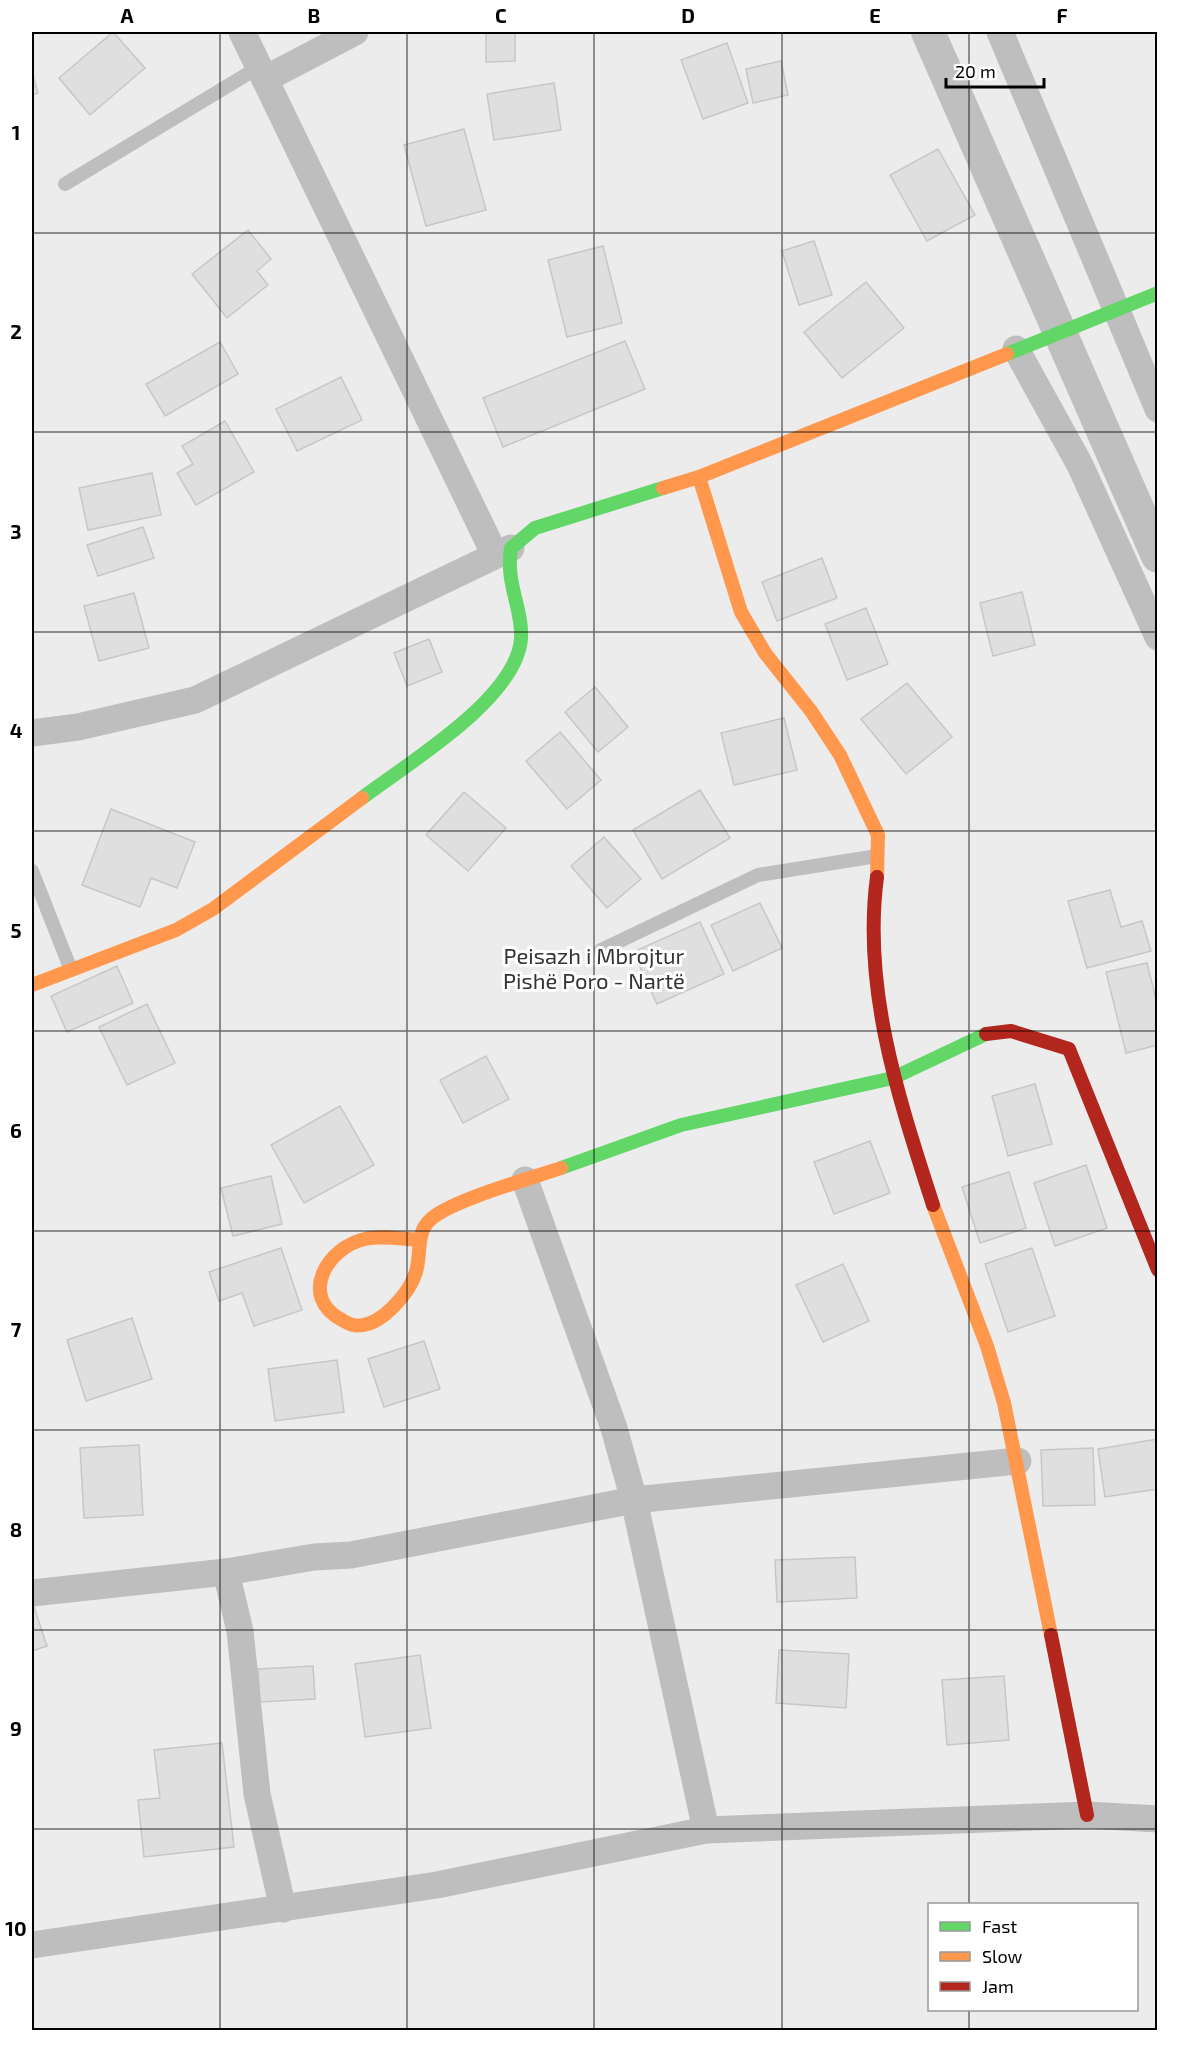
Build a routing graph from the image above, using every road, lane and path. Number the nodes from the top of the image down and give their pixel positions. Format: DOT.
graph roads {
  1 [pos="242,32"];
  2 [pos="355,32"];
  3 [pos="1000,32"];
  4 [pos="262,73"];
  5 [pos="65,184"];
  6 [pos="1158,293"];
  7 [pos="1108,313"];
  8 [pos="1021,347"];
  9 [pos="1158,409"];
  10 [pos="699,477"];
  11 [pos="503,552"];
  12 [pos="1158,637"];
  13 [pos="32,733"];
  14 [pos="878,856"];
  15 [pos="32,872"];
  16 [pos="601,950"];
  17 [pos="71,971"];
  18 [pos="32,985"];
  19 [pos="893,1078"];
  20 [pos="525,1180"];
  21 [pos="420,1240"];
  22 [pos="1158,1270"];
  23 [pos="1018,1461"];
  24 [pos="634,1500"];
  25 [pos="226,1572"];
  26 [pos="32,1593"];
  27 [pos="1087,1815"];
  28 [pos="1158,1819"];
  29 [pos="706,1830"];
  30 [pos="283,1909"];
  31 [pos="32,1945"];
  1 -- 4 [label="street"];
  2 -- 4 [label="street"];
  3 -- 7 [label="street"];
  4 -- 5 [label="lane"];
  4 -- 11 [label="street"];
  6 -- 7 [label="street"];
  7 -- 8 [label="street"];
  7 -- 9 [label="street"];
  8 -- 10 [label="street"];
  8 -- 12 [label="street"];
  10 -- 11 [label="street"];
  10 -- 14 [label="street"];
  11 -- 13 [label="street"];
  11 -- 17 [label="street"];
  14 -- 16 [label="lane"];
  14 -- 19 [label="street"];
  15 -- 17 [label="lane"];
  17 -- 18 [label="street"];
  19 -- 20 [label="street"];
  19 -- 22 [label="street"];
  19 -- 23 [label="street"];
  20 -- 21 [label="street"];
  20 -- 24 [label="street"];
  21 -- 21 [label="street"];
  23 -- 24 [label="street"];
  23 -- 27 [label="street"];
  24 -- 25 [label="street"];
  24 -- 29 [label="street"];
  25 -- 26 [label="street"];
  25 -- 30 [label="street"];
  27 -- 28 [label="street"];
  27 -- 29 [label="street"];
  29 -- 30 [label="street"];
  30 -- 31 [label="street"];
}
